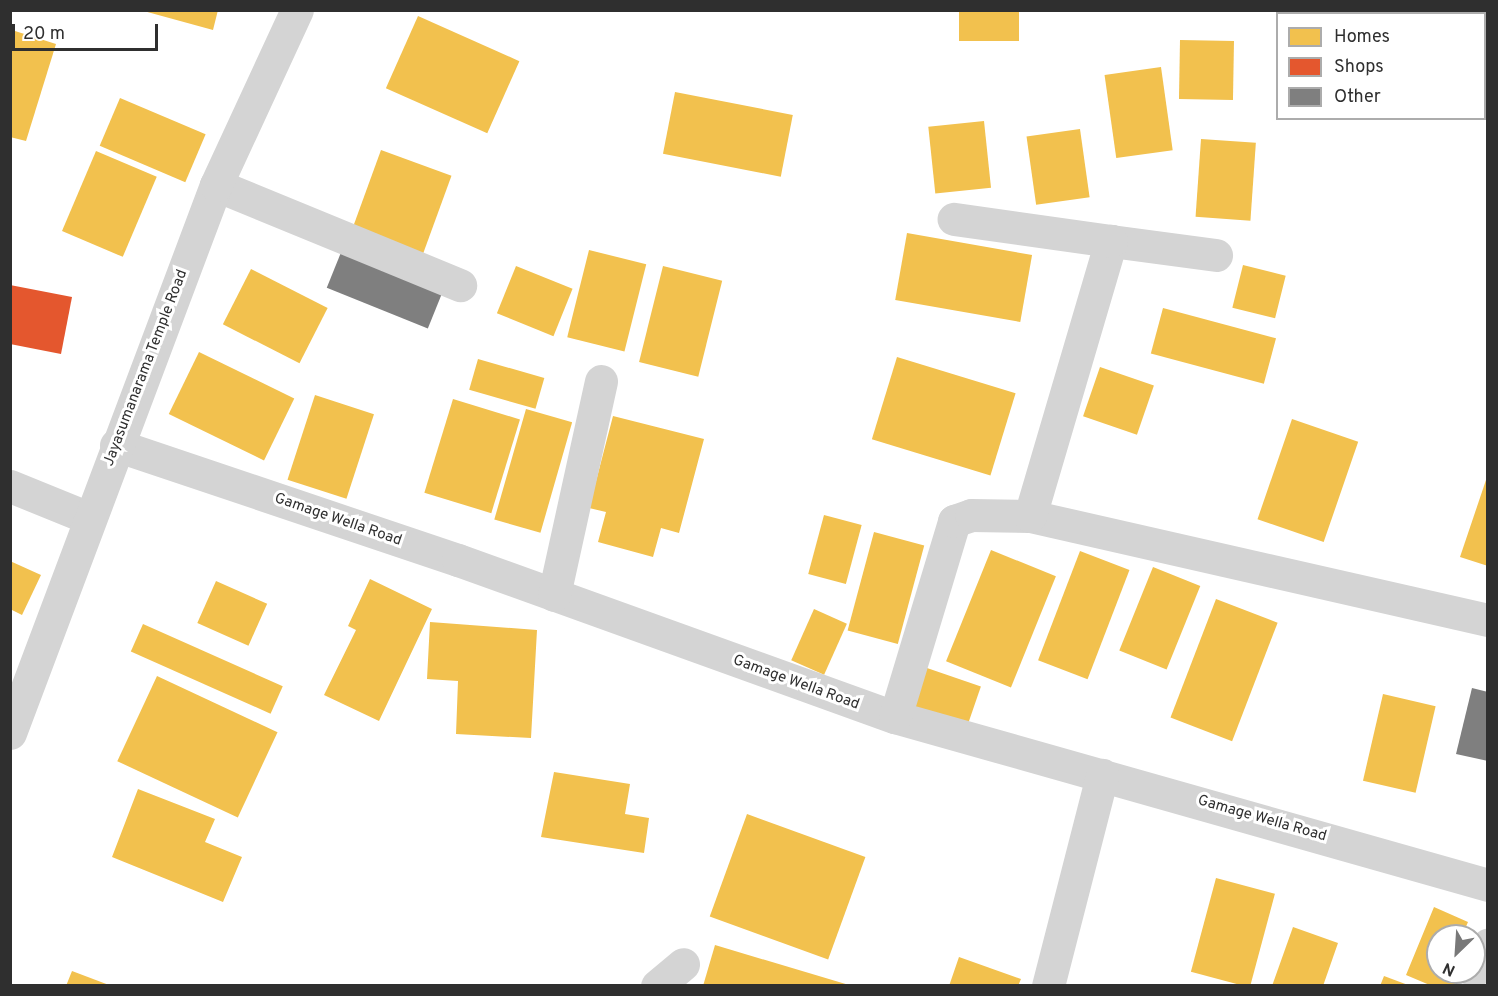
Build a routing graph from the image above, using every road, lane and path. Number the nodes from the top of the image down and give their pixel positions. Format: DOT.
graph roads {
  1 [pos="297,10"];
  2 [pos="216,185"];
  3 [pos="954,219"];
  4 [pos="1111,241"];
  5 [pos="1216,255"];
  6 [pos="460,285"];
  7 [pos="601,381"];
  8 [pos="116,445"];
  9 [pos="10,486"];
  10 [pos="1030,516"];
  11 [pos="89,518"];
  12 [pos="554,595"];
  13 [pos="1488,620"];
  14 [pos="895,717"];
  15 [pos="10,733"];
  16 [pos="1102,775"];
  17 [pos="1488,885"];
  18 [pos="683,964"];
  19 [pos="657,986"];
  20 [pos="1048,986"];
  1 -- 2 [label="street, Jayasumanarama Temple Road"];
  2 -- 6 [label="street"];
  2 -- 8 [label="street, Jayasumanarama Temple Road"];
  3 -- 4 [label="street"];
  4 -- 5 [label="street"];
  4 -- 10 [label="street"];
  7 -- 12 [label="street"];
  8 -- 11 [label="street, Jayasumanarama Temple Road"];
  8 -- 12 [label="street, Gamage Wella Road"];
  9 -- 11 [label="street"];
  10 -- 13 [label="street"];
  10 -- 14 [label="street"];
  11 -- 15 [label="street, Jayasumanarama Temple Road"];
  12 -- 14 [label="street, Gamage Wella Road"];
  14 -- 16 [label="street, Gamage Wella Road"];
  16 -- 17 [label="street, Gamage Wella Road"];
  16 -- 20 [label="street"];
  18 -- 19 [label="street"];
}
